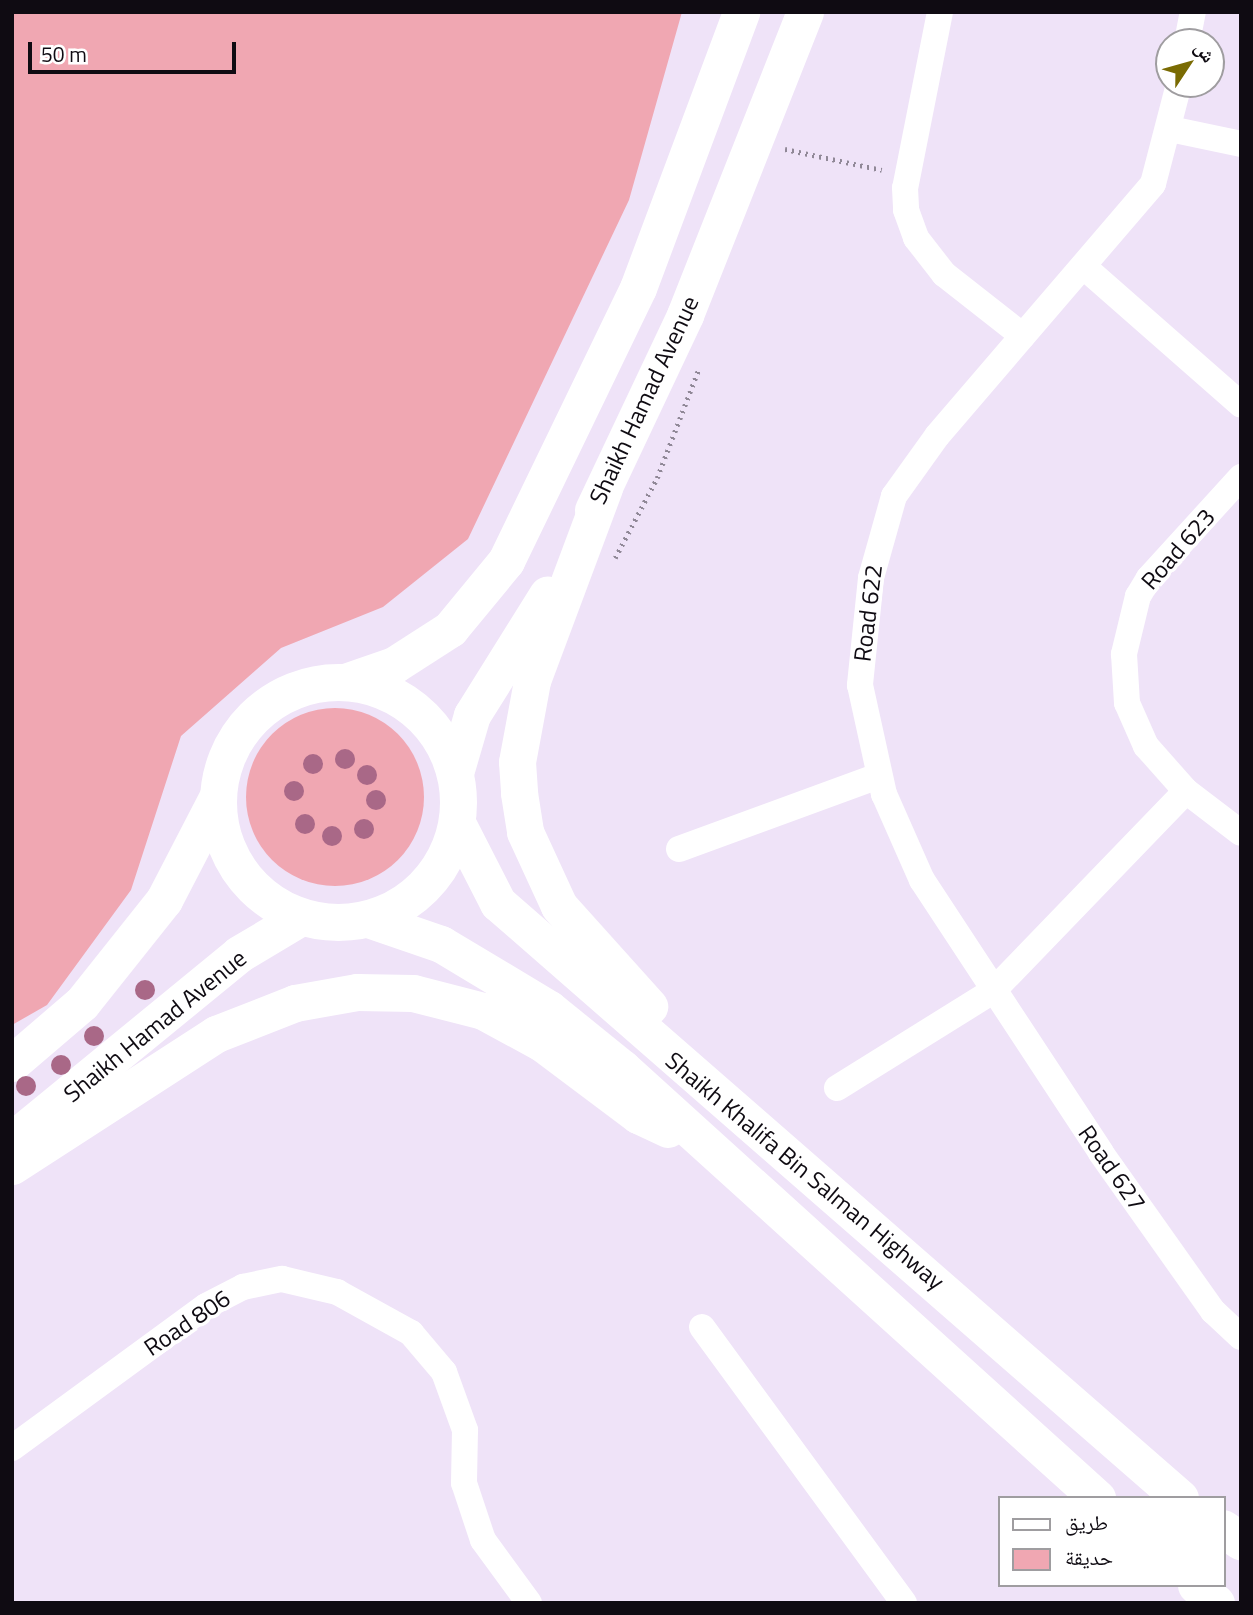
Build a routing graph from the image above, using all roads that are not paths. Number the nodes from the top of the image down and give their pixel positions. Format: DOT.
graph roads {
  1 [pos="741,12"];
  2 [pos="805,12"];
  3 [pos="940,12"];
  4 [pos="1176,98"];
  5 [pos="1170,129"];
  6 [pos="1241,144"];
  7 [pos="1083,266"];
  8 [pos="1023,336"];
  9 [pos="1241,405"];
  10 [pos="1241,477"];
  11 [pos="604,488"];
  12 [pos="345,682"];
  13 [pos="455,773"];
  14 [pos="879,776"];
  15 [pos="1186,791"];
  16 [pos="218,796"];
  17 [pos="457,823"];
  18 [pos="1241,833"];
  19 [pos="679,849"];
  20 [pos="301,917"];
  21 [pos="368,919"];
  22 [pos="993,991"];
  23 [pos="12,1063"];
  24 [pos="837,1088"];
  25 [pos="12,1140"];
  26 [pos="716,1152"];
  27 [pos="12,1166"];
  28 [pos="842,1200"];
  29 [pos="702,1327"];
  30 [pos="1241,1337"];
  31 [pos="12,1448"];
  32 [pos="1095,1496"];
  33 [pos="1178,1496"];
  34 [pos="1225,1530"];
  35 [pos="1225,1538"];
  36 [pos="1241,1541"];
  37 [pos="1241,1552"];
  38 [pos="1198,1587"];
  39 [pos="529,1603"];
  40 [pos="904,1603"];
  41 [pos="1216,1603"];
  1 -- 12 [label="main road"];
  2 -- 11 [label="main road, Shaikh Hamad Avenue"];
  3 -- 8 [label="street"];
  4 -- 5 [label="street, Road 622"];
  5 -- 6 [label="street"];
  5 -- 7 [label="street, Road 622"];
  7 -- 8 [label="street, Road 622"];
  7 -- 9 [label="street"];
  8 -- 14 [label="street, Road 622"];
  10 -- 15 [label="street, Road 623"];
  11 -- 13 [label="main road, Shaikh Hamad Avenue"];
  11 -- 28 [label="main road"];
  12 -- 13 [label="main road"];
  12 -- 16 [label="main road"];
  13 -- 17 [label="main road"];
  14 -- 19 [label="street"];
  14 -- 22 [label="street, Road 622"];
  15 -- 18 [label="street, Road 623"];
  15 -- 22 [label="street"];
  16 -- 20 [label="main road"];
  16 -- 23 [label="main road"];
  17 -- 21 [label="main road"];
  17 -- 28 [label="main road, Shaikh Khalifa Bin Salman Highway"];
  20 -- 21 [label="main road"];
  20 -- 25 [label="main road, Shaikh Hamad Avenue"];
  21 -- 26 [label="main road, Shaikh Khalifa Bin Salman Highway"];
  22 -- 24 [label="street"];
  22 -- 30 [label="street, Road 627"];
  26 -- 27 [label="main road"];
  26 -- 32 [label="main road, Shaikh Khalifa Bin Salman Highway"];
  28 -- 33 [label="main road, Shaikh Khalifa Bin Salman Highway"];
  29 -- 40 [label="street"];
  31 -- 39 [label="street, Road 806"];
  34 -- 36 [label="highway"];
  35 -- 37 [label="main road"];
  38 -- 41 [label="main road"];
}
